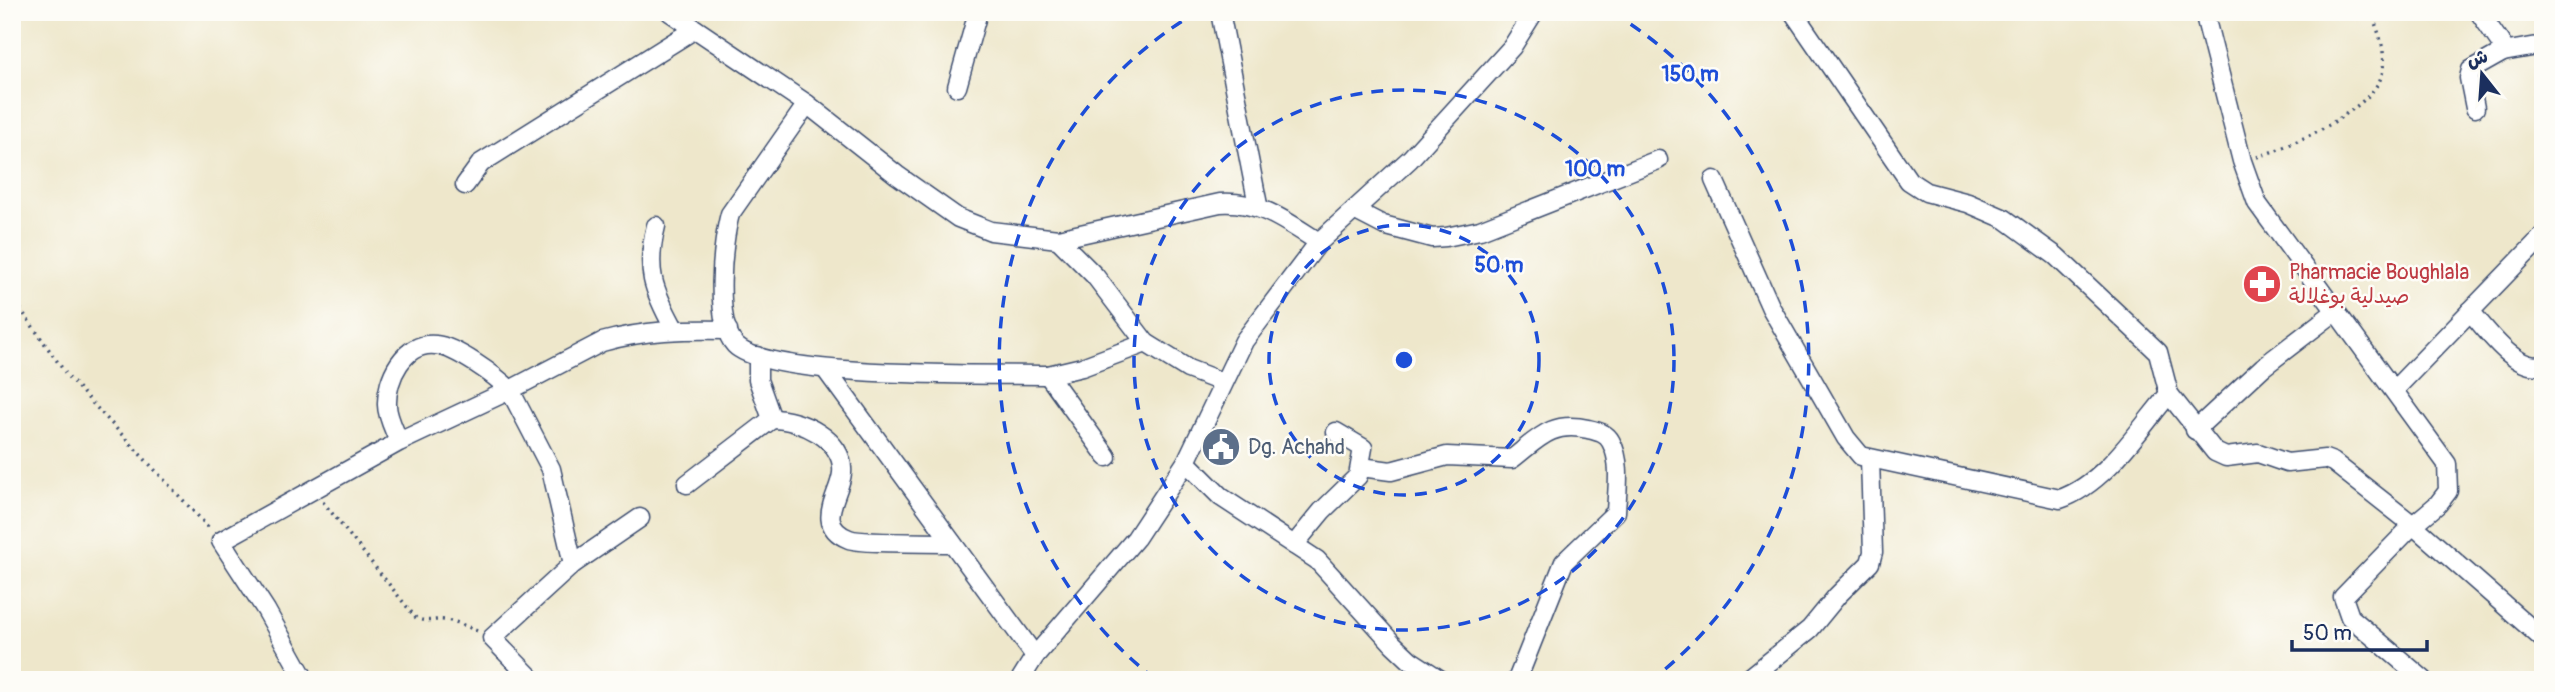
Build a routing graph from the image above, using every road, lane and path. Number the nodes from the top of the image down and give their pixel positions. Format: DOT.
graph roads {
  1 [pos="670,12"];
  2 [pos="978,12"];
  3 [pos="1220,12"];
  4 [pos="1534,12"];
  5 [pos="1793,12"];
  6 [pos="2204,12"];
  7 [pos="2371,12"];
  8 [pos="2479,12"];
  9 [pos="695,29"];
  10 [pos="2543,45"];
  11 [pos="2502,52"];
  12 [pos="957,87"];
  13 [pos="807,104"];
  14 [pos="2474,108"];
  15 [pos="1658,160"];
  16 [pos="2242,162"];
  17 [pos="1714,180"];
  18 [pos="465,185"];
  19 [pos="1258,205"];
  20 [pos="1354,210"];
  21 [pos="656,226"];
  22 [pos="2543,236"];
  23 [pos="1058,239"];
  24 [pos="1319,242"];
  25 [pos="12,297"];
  26 [pos="2336,311"];
  27 [pos="2470,311"];
  28 [pos="674,328"];
  29 [pos="728,330"];
  30 [pos="1146,343"];
  31 [pos="758,356"];
  32 [pos="2543,364"];
  33 [pos="826,370"];
  34 [pos="1048,375"];
  35 [pos="1222,382"];
  36 [pos="510,390"];
  37 [pos="2394,390"];
  38 [pos="2169,394"];
  39 [pos="772,419"];
  40 [pos="2195,430"];
  41 [pos="1336,432"];
  42 [pos="399,442"];
  43 [pos="1107,457"];
  44 [pos="1870,459"];
  45 [pos="1186,462"];
  46 [pos="1361,467"];
  47 [pos="687,484"];
  48 [pos="313,490"];
  49 [pos="640,518"];
  50 [pos="2413,525"];
  51 [pos="221,541"];
  52 [pos="952,543"];
  53 [pos="1293,545"];
  54 [pos="573,564"];
  55 [pos="492,638"];
  56 [pos="2543,639"];
  57 [pos="1035,656"];
  58 [pos="1429,676"];
  59 [pos="304,680"];
  60 [pos="533,680"];
  61 [pos="1020,680"];
  62 [pos="1517,680"];
  63 [pos="1747,680"];
  64 [pos="2424,680"];
  1 -- 9 [label="street"];
  2 -- 12 [label="street"];
  3 -- 19 [label="street"];
  4 -- 20 [label="street"];
  5 -- 38 [label="street"];
  6 -- 16 [label="street"];
  7 -- 16 [label="path"];
  8 -- 11 [label="street"];
  9 -- 13 [label="street"];
  9 -- 18 [label="street"];
  10 -- 11 [label="street"];
  11 -- 14 [label="street"];
  13 -- 23 [label="street"];
  13 -- 29 [label="street"];
  15 -- 20 [label="street"];
  16 -- 26 [label="street"];
  17 -- 44 [label="street"];
  19 -- 23 [label="street"];
  19 -- 24 [label="street"];
  20 -- 24 [label="street"];
  21 -- 28 [label="street"];
  22 -- 27 [label="street"];
  23 -- 30 [label="street"];
  24 -- 35 [label="street"];
  25 -- 51 [label="path"];
  26 -- 37 [label="street"];
  26 -- 40 [label="street"];
  27 -- 32 [label="street"];
  27 -- 37 [label="street"];
  28 -- 29 [label="street"];
  28 -- 36 [label="street"];
  29 -- 31 [label="street"];
  30 -- 34 [label="street"];
  30 -- 35 [label="street"];
  31 -- 33 [label="street"];
  31 -- 39 [label="street"];
  33 -- 34 [label="street"];
  33 -- 52 [label="street"];
  34 -- 43 [label="street"];
  35 -- 45 [label="street"];
  36 -- 42 [label="street"];
  36 -- 42 [label="street"];
  36 -- 54 [label="street"];
  37 -- 50 [label="street"];
  38 -- 40 [label="street"];
  38 -- 44 [label="street"];
  39 -- 47 [label="street"];
  39 -- 52 [label="street"];
  40 -- 50 [label="street"];
  41 -- 46 [label="street"];
  42 -- 48 [label="street"];
  44 -- 63 [label="street"];
  45 -- 53 [label="street"];
  45 -- 57 [label="street"];
  46 -- 53 [label="street"];
  46 -- 62 [label="street"];
  48 -- 51 [label="street"];
  48 -- 55 [label="path"];
  49 -- 54 [label="street"];
  50 -- 56 [label="street"];
  50 -- 64 [label="street"];
  51 -- 59 [label="street"];
  52 -- 57 [label="street"];
  53 -- 58 [label="street"];
  54 -- 55 [label="street"];
  55 -- 60 [label="street"];
  57 -- 61 [label="street"];
}
